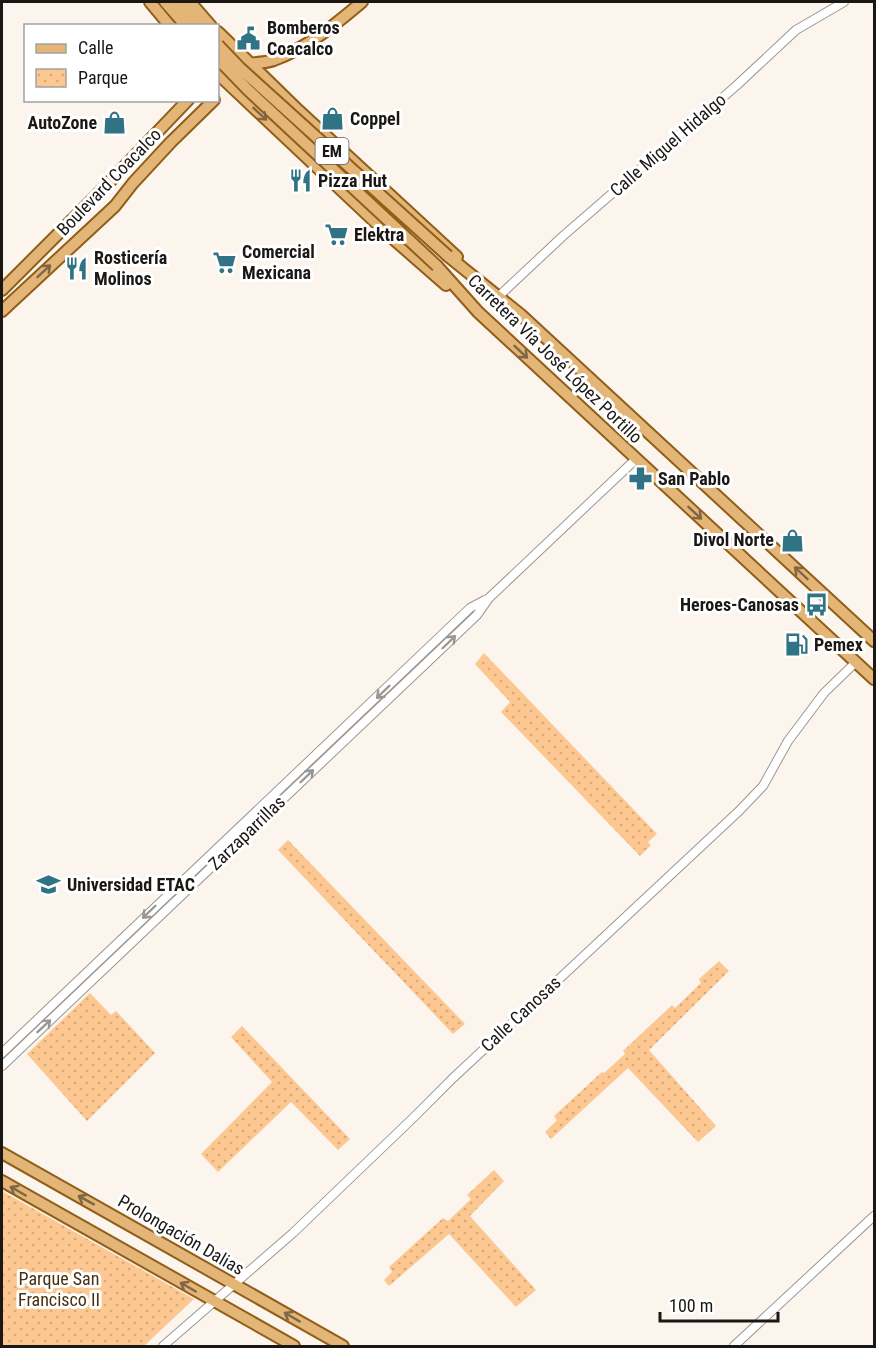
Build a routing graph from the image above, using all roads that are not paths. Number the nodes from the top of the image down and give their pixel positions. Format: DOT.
graph roads {
  1 [pos="150,2"];
  2 [pos="165,2"];
  3 [pos="178,2"];
  4 [pos="190,2"];
  5 [pos="362,2"];
  6 [pos="844,2"];
  7 [pos="168,24"];
  8 [pos="184,24"];
  9 [pos="206,24"];
  10 [pos="219,33"];
  11 [pos="219,46"];
  12 [pos="219,60"];
  13 [pos="249,64"];
  14 [pos="219,72"];
  15 [pos="219,73"];
  16 [pos="230,86"];
  17 [pos="219,96"];
  18 [pos="186,102"];
  19 [pos="212,102"];
  20 [pos="299,111"];
  21 [pos="279,132"];
  22 [pos="2,290"];
  23 [pos="499,296"];
  24 [pos="2,311"];
  25 [pos="474,315"];
  26 [pos="636,459"];
  27 [pos="489,598"];
  28 [pos="874,641"];
  29 [pos="856,662"];
  30 [pos="874,679"];
  31 [pos="2,1053"];
  32 [pos="2,1066"];
  33 [pos="2,1153"];
  34 [pos="2,1181"];
  35 [pos="874,1216"];
  36 [pos="233,1284"];
  37 [pos="213,1302"];
  38 [pos="163,1347"];
  39 [pos="294,1347"];
  40 [pos="343,1347"];
  41 [pos="734,1347"];
  1 -- 7 [label="main road"];
  2 -- 8 [label="main road"];
  3 -- 9 [label="main road"];
  4 -- 9 [label="main road"];
  5 -- 13 [label="main road"];
  6 -- 23 [label="street, Calle Miguel Hidalgo"];
  10 -- 13 [label="main road"];
  11 -- 23 [label="main road, Carretera Vía José López Portillo / EM, bridge"];
  12 -- 25 [label="main road, Carretera Vía José López Portillo / EM, bridge"];
  13 -- 14 [label="main road"];
  13 -- 16 [label="main road"];
  13 -- 20 [label="main road"];
  15 -- 16 [label="main road"];
  16 -- 17 [label="main road"];
  16 -- 21 [label="main road, one-way"];
  18 -- 22 [label="main road, Boulevard Coacalco"];
  24 -- 19 [label="main road, Boulevard Coacalco, one-way"];
  20 -- 21 [label="main road"];
  20 -- 23 [label="main road"];
  21 -- 25 [label="main road"];
  28 -- 23 [label="main road, Carretera Vía José López Portillo / EM, one-way"];
  25 -- 26 [label="main road, Carretera Vía José López Portillo / EM, one-way"];
  26 -- 27 [label="street, Zarzaparrillas"];
  26 -- 29 [label="main road, Carretera Vía José López Portillo / EM, one-way"];
  27 -- 31 [label="street, Zarzaparrillas, one-way"];
  32 -- 27 [label="street, Zarzaparrillas, one-way"];
  29 -- 30 [label="main road, Carretera Vía José López Portillo / EM"];
  29 -- 36 [label="street, Calle Canosas"];
  36 -- 33 [label="main road, Prolongación Dalias, one-way"];
  37 -- 34 [label="main road, one-way"];
  35 -- 41 [label="street"];
  36 -- 37 [label="street, Calle Canosas"];
  40 -- 36 [label="main road, Prolongación Dalias, one-way"];
  37 -- 38 [label="street, Calle Canosas"];
  37 -- 39 [label="main road"];
}
